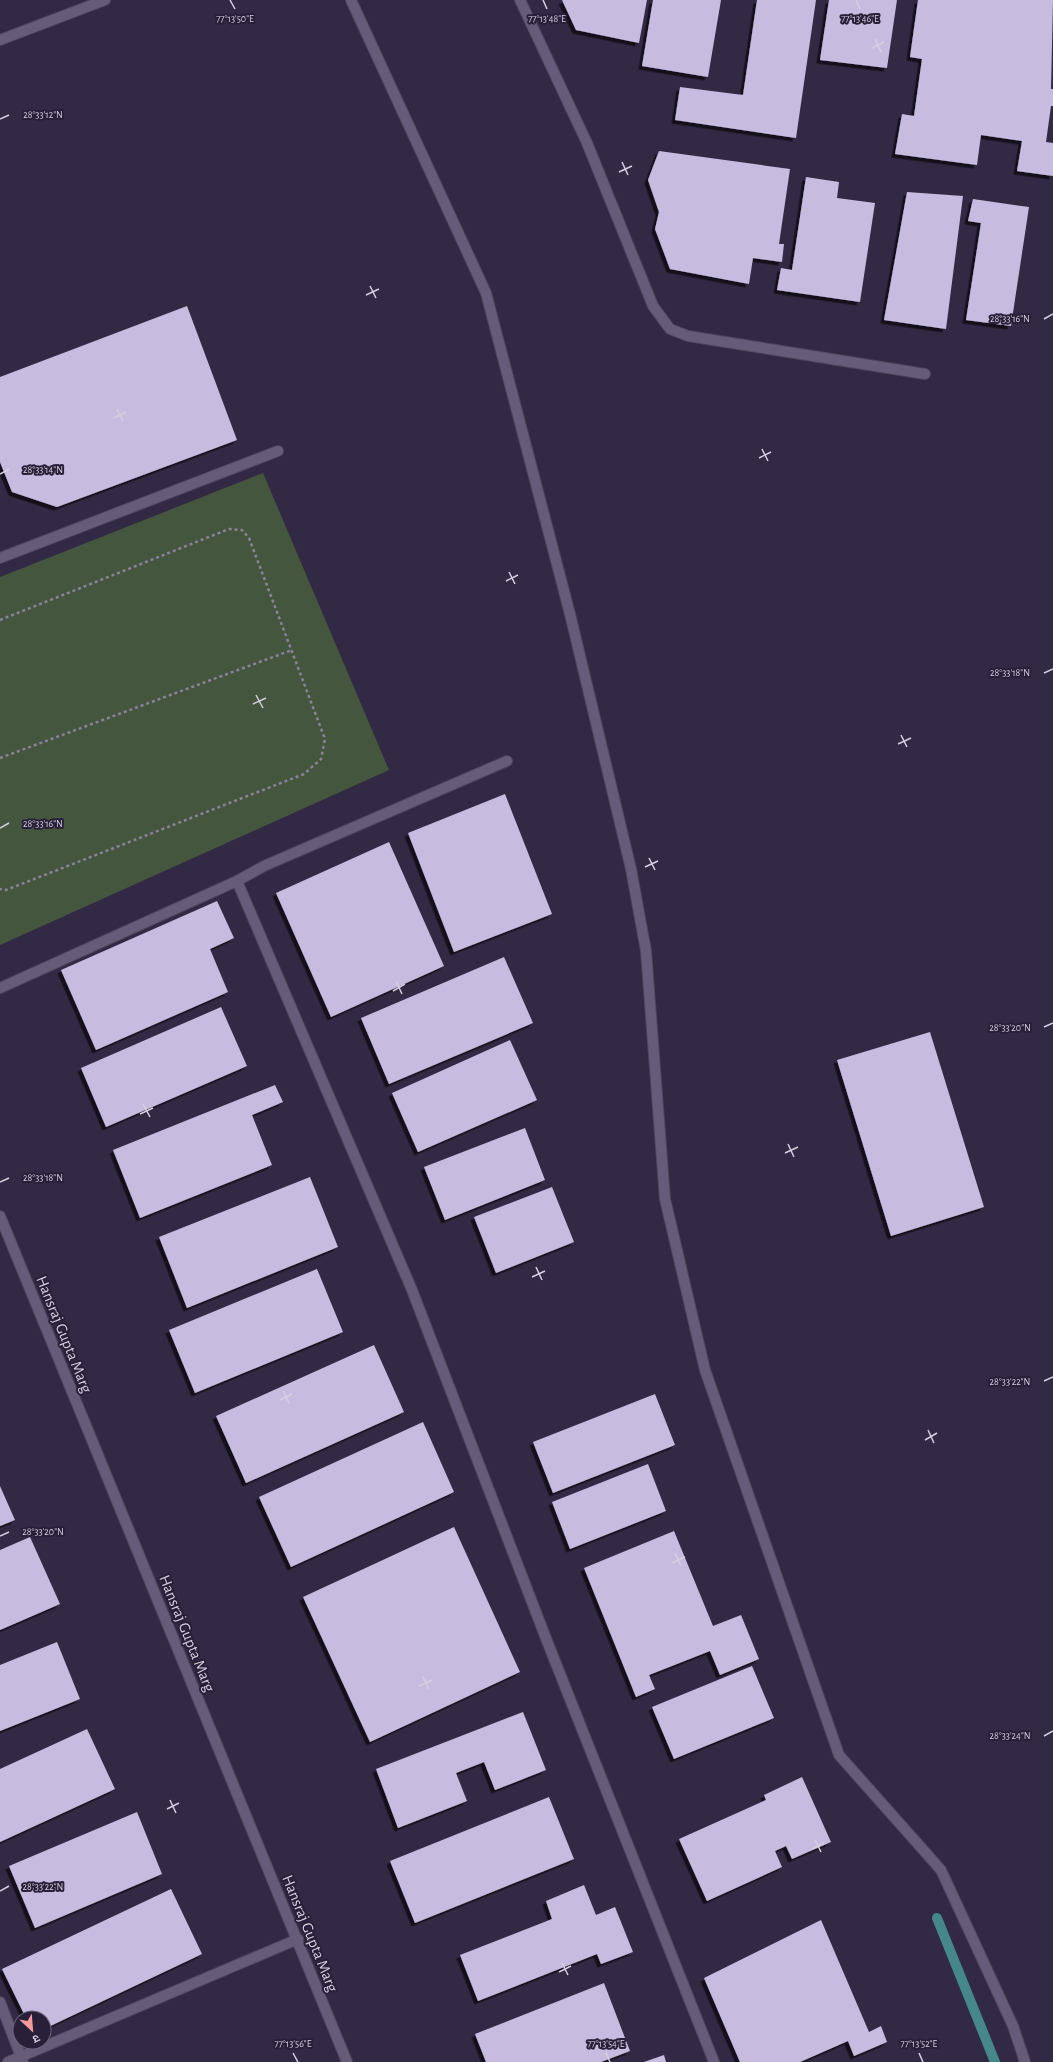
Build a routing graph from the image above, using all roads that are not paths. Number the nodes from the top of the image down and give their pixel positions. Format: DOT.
graph roads {
  1 [pos="104,0"];
  2 [pos="350,0"];
  3 [pos="520,0"];
  4 [pos="0,40"];
  5 [pos="925,374"];
  6 [pos="278,451"];
  7 [pos="0,558"];
  8 [pos="508,760"];
  9 [pos="237,881"];
  10 [pos="0,988"];
  11 [pos="0,1216"];
  12 [pos="298,1940"];
  13 [pos="0,2002"];
  14 [pos="22,2059"];
  15 [pos="8,2062"];
  16 [pos="347,2062"];
  17 [pos="714,2062"];
  18 [pos="1026,2062"];
  1 -- 4 [label="street"];
  2 -- 18 [label="street"];
  3 -- 5 [label="street"];
  6 -- 7 [label="street"];
  8 -- 9 [label="street"];
  9 -- 10 [label="street"];
  9 -- 17 [label="street"];
  11 -- 12 [label="street, Hansraj Gupta Marg"];
  12 -- 14 [label="street"];
  12 -- 16 [label="street, Hansraj Gupta Marg"];
  13 -- 14 [label="street"];
  14 -- 15 [label="street"];
}
